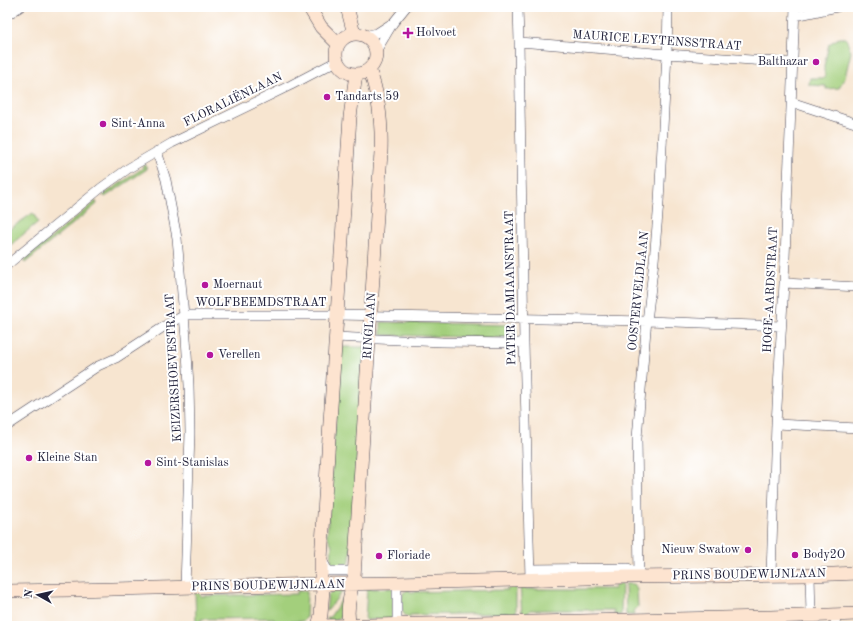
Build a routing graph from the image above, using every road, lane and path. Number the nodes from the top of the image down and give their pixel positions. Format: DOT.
graph roads {
  1 [pos="20,7"];
  2 [pos="309,7"];
  3 [pos="347,7"];
  4 [pos="406,7"];
  5 [pos="518,7"];
  6 [pos="668,7"];
  7 [pos="837,7"];
  8 [pos="795,12"];
  9 [pos="9,14"];
  10 [pos="392,23"];
  11 [pos="359,35"];
  12 [pos="519,42"];
  13 [pos="338,44"];
  14 [pos="375,53"];
  15 [pos="667,54"];
  16 [pos="337,61"];
  17 [pos="793,63"];
  18 [pos="369,69"];
  19 [pos="356,74"];
  20 [pos="792,102"];
  21 [pos="858,124"];
  22 [pos="157,151"];
  23 [pos="7,265"];
  24 [pos="784,283"];
  25 [pos="858,287"];
  26 [pos="185,315"];
  27 [pos="337,315"];
  28 [pos="371,316"];
  29 [pos="523,319"];
  30 [pos="647,321"];
  31 [pos="781,326"];
  32 [pos="335,337"];
  33 [pos="370,338"];
  34 [pos="524,343"];
  35 [pos="776,424"];
  36 [pos="7,426"];
  37 [pos="858,428"];
  38 [pos="321,558"];
  39 [pos="355,568"];
  40 [pos="858,573"];
  41 [pos="530,574"];
  42 [pos="771,575"];
  43 [pos="810,575"];
  44 [pos="639,576"];
  45 [pos="397,583"];
  46 [pos="323,584"];
  47 [pos="353,584"];
  48 [pos="185,587"];
  49 [pos="7,591"];
  50 [pos="858,614"];
  51 [pos="811,615"];
  52 [pos="835,620"];
  53 [pos="642,623"];
  54 [pos="398,624"];
  55 [pos="534,624"];
  56 [pos="318,626"];
  57 [pos="350,626"];
  1 -- 9 [label="street"];
  2 -- 13 [label="main road"];
  3 -- 11 [label="main road"];
  4 -- 10 [label="street"];
  5 -- 12 [label="street, PATER DAMIAANSTRAAT"];
  6 -- 15 [label="street, OOSTERVELDLAAN"];
  7 -- 8 [label="street"];
  8 -- 17 [label="street, HOGE-AARDSTRAAT"];
  10 -- 11 [label="street"];
  10 -- 14 [label="street"];
  11 -- 13 [label="main road"];
  11 -- 14 [label="main road"];
  12 -- 15 [label="street, MAURICE LEYTENSSTRAAT"];
  12 -- 29 [label="street, PATER DAMIAANSTRAAT"];
  13 -- 16 [label="main road"];
  14 -- 18 [label="main road"];
  15 -- 17 [label="street, MAURICE LEYTENSSTRAAT"];
  15 -- 30 [label="street, OOSTERVELDLAAN"];
  16 -- 19 [label="main road"];
  16 -- 22 [label="street, FLORALIËNLAAN"];
  17 -- 20 [label="street, HOGE-AARDSTRAAT"];
  18 -- 19 [label="main road"];
  18 -- 28 [label="main road, RINGLAAN"];
  19 -- 27 [label="main road"];
  20 -- 21 [label="street"];
  20 -- 24 [label="street, HOGE-AARDSTRAAT"];
  22 -- 23 [label="street, FLORALIËNLAAN"];
  22 -- 26 [label="street, KEIZERSHOEVESTRAAT"];
  24 -- 25 [label="street"];
  24 -- 31 [label="street, HOGE-AARDSTRAAT"];
  26 -- 27 [label="street, WOLFBEEMDSTRAAT"];
  26 -- 36 [label="street"];
  26 -- 48 [label="street, KEIZERSHOEVESTRAAT"];
  27 -- 28 [label="street, WOLFBEEMDSTRAAT"];
  27 -- 32 [label="main road"];
  28 -- 29 [label="street, WOLFBEEMDSTRAAT"];
  28 -- 33 [label="main road, RINGLAAN"];
  29 -- 30 [label="street, WOLFBEEMDSTRAAT"];
  29 -- 34 [label="street, PATER DAMIAANSTRAAT"];
  30 -- 31 [label="street, WOLFBEEMDSTRAAT"];
  30 -- 44 [label="street, OOSTERVELDLAAN"];
  31 -- 35 [label="street, HOGE-AARDSTRAAT"];
  32 -- 33 [label="street"];
  32 -- 38 [label="main road"];
  33 -- 34 [label="street"];
  33 -- 39 [label="main road, RINGLAAN"];
  34 -- 41 [label="street, PATER DAMIAANSTRAAT"];
  35 -- 37 [label="street"];
  35 -- 42 [label="street, HOGE-AARDSTRAAT"];
  38 -- 39 [label="street"];
  38 -- 46 [label="main road"];
  39 -- 47 [label="main road, RINGLAAN"];
  40 -- 43 [label="main road, PRINS BOUDEWIJNLAAN"];
  41 -- 44 [label="main road, PRINS BOUDEWIJNLAAN"];
  41 -- 45 [label="main road, PRINS BOUDEWIJNLAAN"];
  42 -- 43 [label="main road, PRINS BOUDEWIJNLAAN"];
  42 -- 44 [label="main road, PRINS BOUDEWIJNLAAN"];
  43 -- 51 [label="street"];
  45 -- 47 [label="main road, PRINS BOUDEWIJNLAAN"];
  45 -- 54 [label="street"];
  46 -- 47 [label="main road, PRINS BOUDEWIJNLAAN"];
  46 -- 48 [label="main road, PRINS BOUDEWIJNLAAN"];
  46 -- 56 [label="main road"];
  47 -- 57 [label="main road, RINGLAAN"];
  48 -- 49 [label="main road, PRINS BOUDEWIJNLAAN"];
  50 -- 52 [label="main road"];
  51 -- 52 [label="main road"];
  51 -- 53 [label="main road"];
  53 -- 55 [label="main road"];
  54 -- 55 [label="main road"];
  54 -- 57 [label="main road"];
  56 -- 57 [label="main road"];
}
